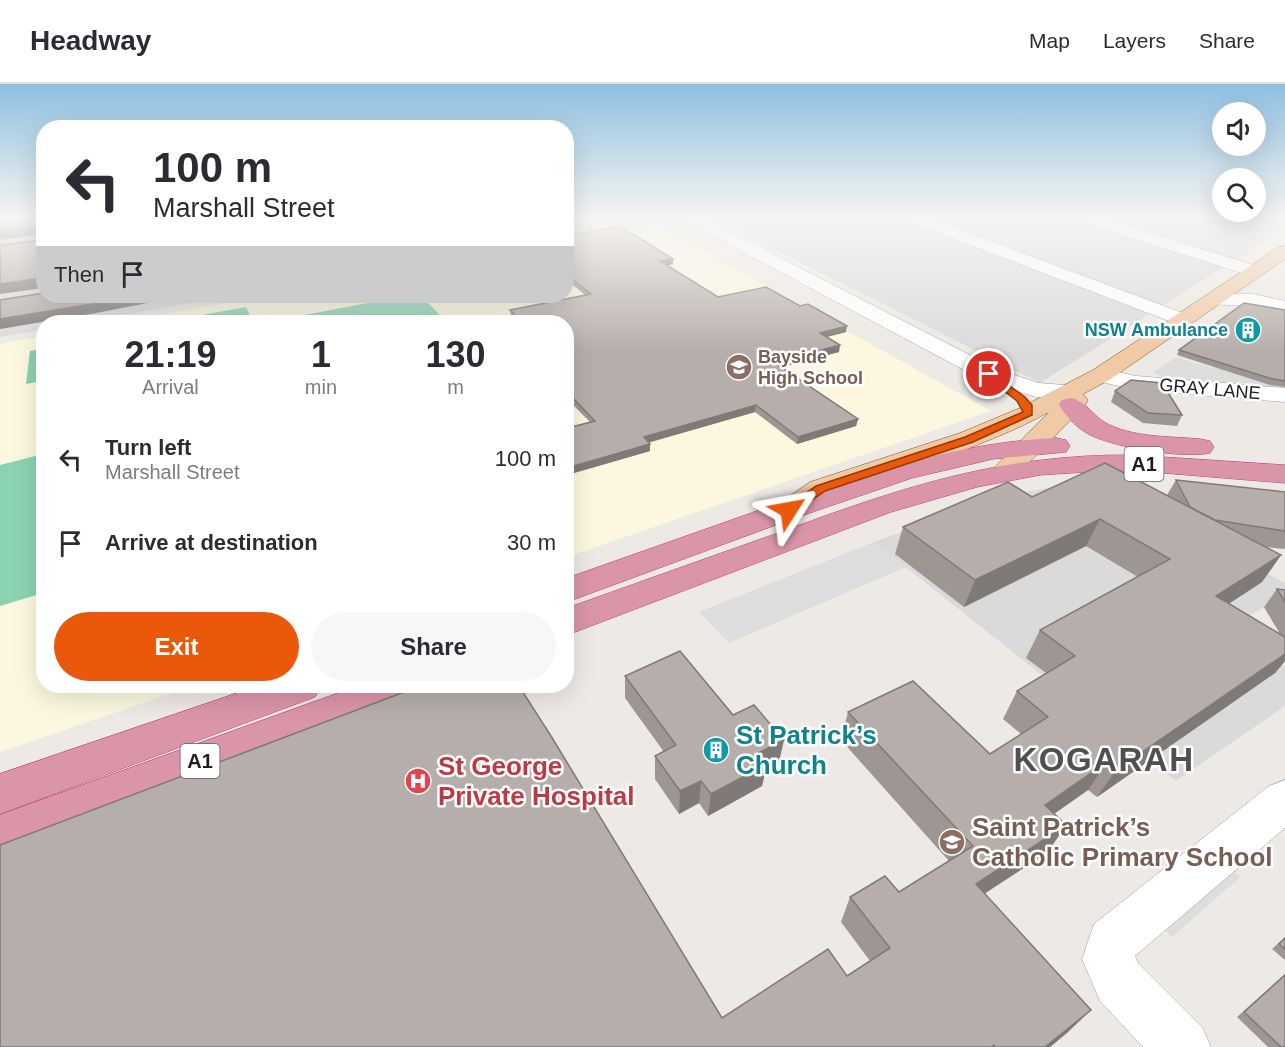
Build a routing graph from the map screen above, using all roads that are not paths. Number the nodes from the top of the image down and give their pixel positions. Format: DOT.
graph roads {
  1 [pos="775,262"];
  2 [pos="1030,262"];
  3 [pos="1208,262"];
  4 [pos="1269,262"];
  5 [pos="1248,276"];
  6 [pos="1214,300"];
  7 [pos="1285,305"];
  8 [pos="1184,320"];
  9 [pos="989,374"];
  10 [pos="1101,375"];
  11 [pos="1285,395"];
  12 [pos="1070,398"];
  13 [pos="1029,413"];
  14 [pos="1030,446"];
  15 [pos="1280,463"];
  16 [pos="1004,472"];
  17 [pos="789,510"];
  18 [pos="574,587"];
  19 [pos="574,619"];
  20 [pos="281,693"];
  21 [pos="381,693"];
  22 [pos="0,794"];
  23 [pos="1285,800"];
  24 [pos="0,837"];
  25 [pos="1182,1047"];
  1 -- 9 [label="street"];
  2 -- 8 [label="street"];
  3 -- 5 [label="street"];
  4 -- 5 [label="main road"];
  5 -- 6 [label="main road"];
  5 -- 7 [label="street"];
  6 -- 7 [label="street"];
  6 -- 8 [label="main road"];
  8 -- 10 [label="main road"];
  9 -- 12 [label="street"];
  9 -- 13 [label="street"];
  10 -- 11 [label="street, GRAY LANE"];
  10 -- 12 [label="main road"];
  12 -- 13 [label="main road"];
  12 -- 14 [label="main road"];
  12 -- 15 [label="highway"];
  13 -- 17 [label="main road"];
  14 -- 15 [label="highway, A1"];
  14 -- 16 [label="main road"];
  14 -- 17 [label="highway, A1"];
  15 -- 16 [label="highway, A1"];
  16 -- 19 [label="highway, A1"];
  17 -- 18 [label="highway, A1"];
  20 -- 22 [label="highway, A1"];
  21 -- 24 [label="highway, A1"];
  23 -- 25 [label="street"];
}
